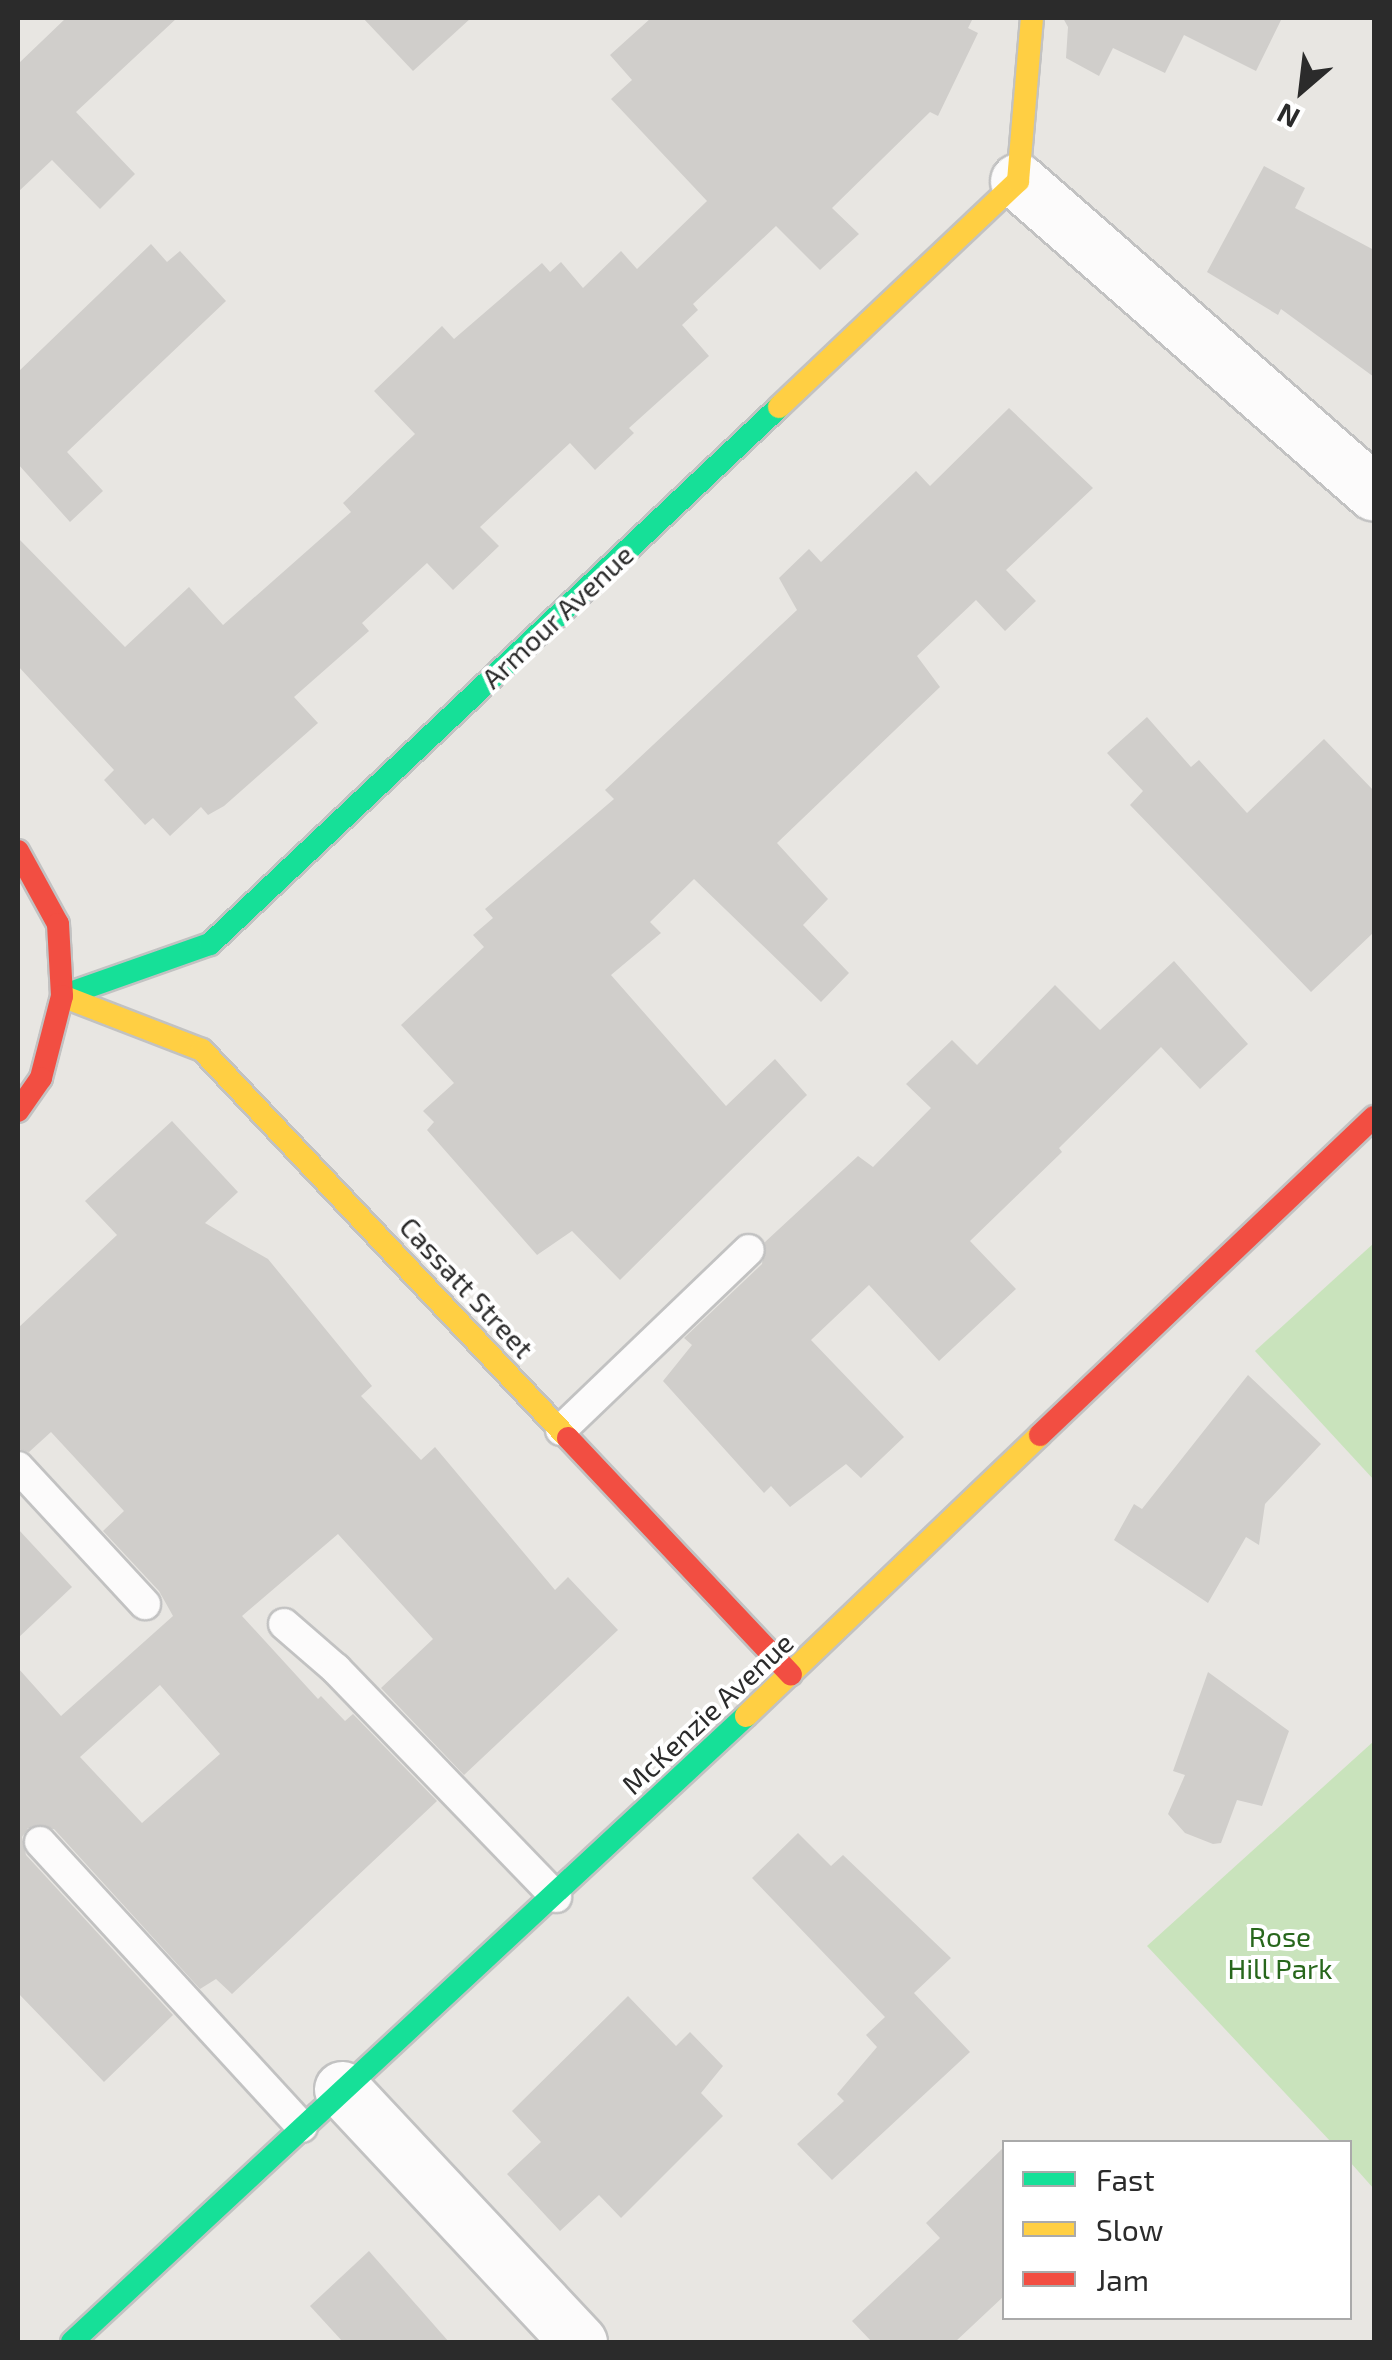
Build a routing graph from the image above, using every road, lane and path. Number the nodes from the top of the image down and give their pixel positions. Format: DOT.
graph roads {
  1 [pos="1032,18"];
  2 [pos="1018,181"];
  3 [pos="1374,493"];
  4 [pos="18,851"];
  5 [pos="62,996"];
  6 [pos="18,1111"];
  7 [pos="1374,1117"];
  8 [pos="750,1250"];
  9 [pos="561,1430"];
  10 [pos="18,1467"];
  11 [pos="144,1604"];
  12 [pos="284,1624"];
  13 [pos="792,1675"];
  14 [pos="40,1842"];
  15 [pos="556,1897"];
  16 [pos="342,2089"];
  17 [pos="302,2127"];
  18 [pos="72,2342"];
  19 [pos="580,2342"];
  1 -- 2 [label="street"];
  2 -- 3 [label="street"];
  2 -- 5 [label="street, Armour Avenue"];
  4 -- 5 [label="street"];
  5 -- 6 [label="street"];
  5 -- 9 [label="street, Cassatt Street"];
  7 -- 13 [label="street, McKenzie Avenue"];
  8 -- 9 [label="lane"];
  9 -- 13 [label="street, Cassatt Street"];
  10 -- 11 [label="lane"];
  12 -- 15 [label="lane"];
  13 -- 15 [label="street, McKenzie Avenue"];
  14 -- 17 [label="lane"];
  15 -- 16 [label="street, McKenzie Avenue"];
  16 -- 17 [label="street, McKenzie Avenue"];
  16 -- 19 [label="street"];
  17 -- 18 [label="street, McKenzie Avenue"];
}
